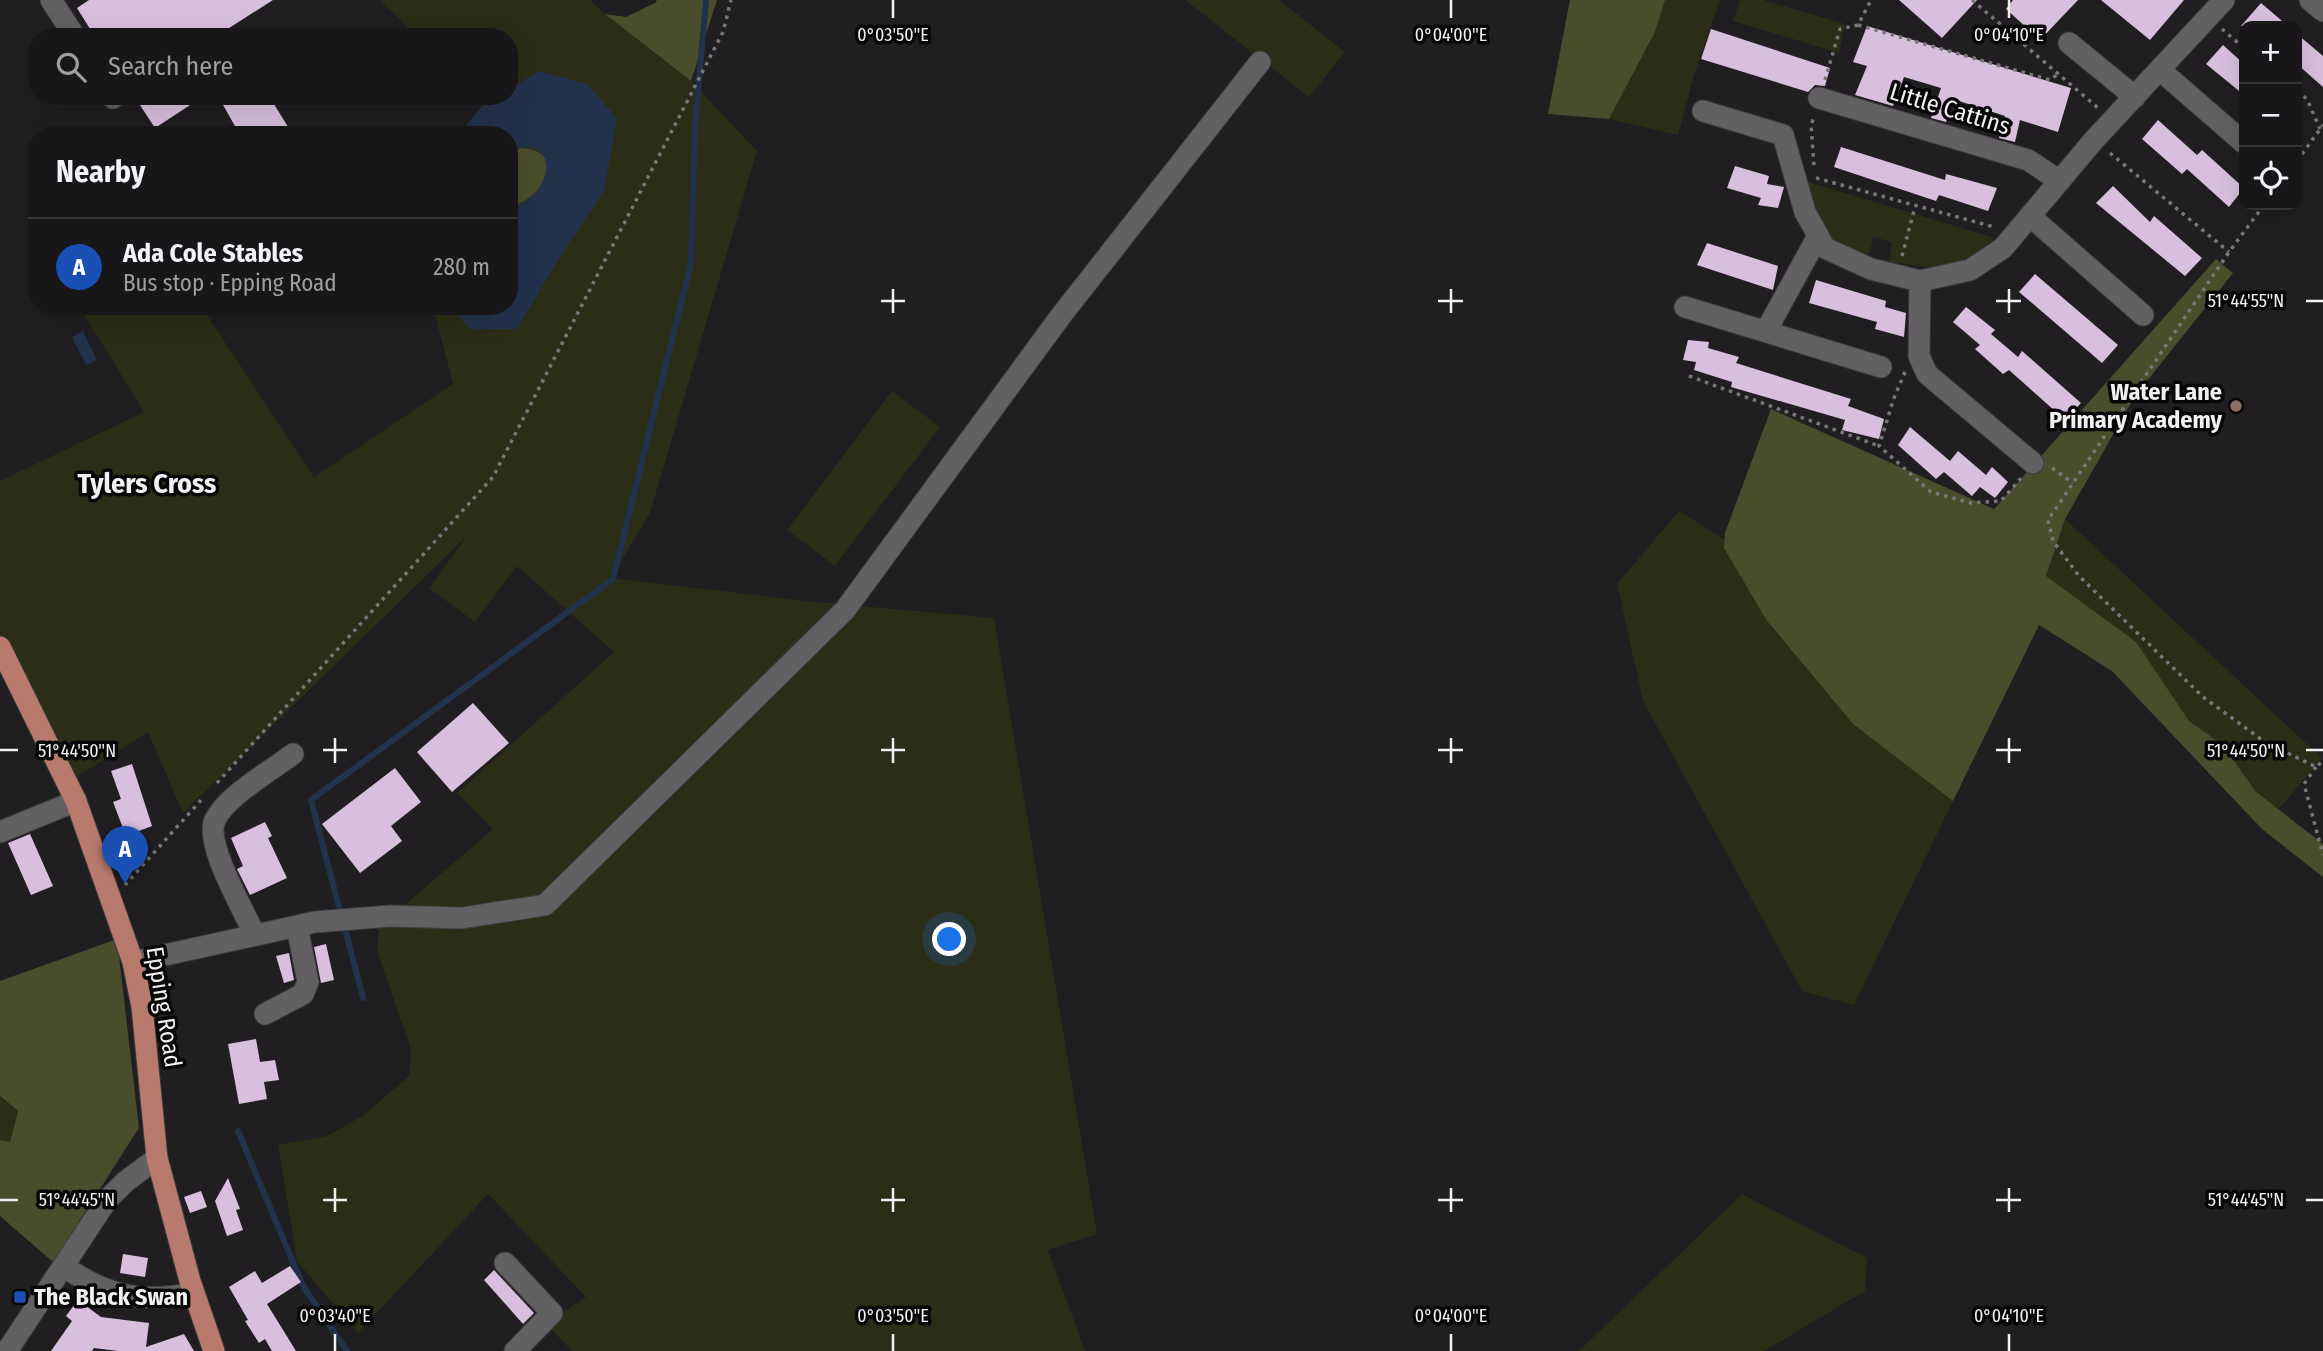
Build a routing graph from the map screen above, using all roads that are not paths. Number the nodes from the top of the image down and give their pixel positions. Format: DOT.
graph roads {
  1 [pos="51,0"];
  2 [pos="2310,0"];
  3 [pos="2215,6"];
  4 [pos="2323,11"];
  5 [pos="69,28"];
  6 [pos="2069,43"];
  7 [pos="1260,62"];
  8 [pos="2160,70"];
  9 [pos="2136,97"];
  10 [pos="1819,98"];
  11 [pos="1703,111"];
  12 [pos="2239,139"];
  13 [pos="2060,181"];
  14 [pos="2031,217"];
  15 [pos="1818,236"];
  16 [pos="1920,281"];
  17 [pos="1685,307"];
  18 [pos="2143,315"];
  19 [pos="1766,331"];
  20 [pos="1881,367"];
  21 [pos="2040,463"];
  22 [pos="0,647"];
  23 [pos="293,754"];
  24 [pos="76,801"];
  25 [pos="0,832"];
  26 [pos="297,926"];
  27 [pos="254,935"];
  28 [pos="133,962"];
  29 [pos="265,1014"];
  30 [pos="157,1158"];
  31 [pos="505,1263"];
  32 [pos="63,1266"];
  33 [pos="194,1293"];
  34 [pos="7,1351"];
  35 [pos="214,1351"];
  36 [pos="515,1351"];
  1 -- 5 [label="street"];
  2 -- 4 [label="street"];
  3 -- 8 [label="street"];
  6 -- 9 [label="street"];
  7 -- 26 [label="street"];
  8 -- 9 [label="street"];
  8 -- 12 [label="street"];
  9 -- 13 [label="street"];
  10 -- 13 [label="street, Little Cattins"];
  11 -- 15 [label="street"];
  13 -- 14 [label="street"];
  14 -- 16 [label="street"];
  14 -- 18 [label="street"];
  15 -- 16 [label="street"];
  15 -- 19 [label="street"];
  16 -- 21 [label="street"];
  17 -- 19 [label="street"];
  19 -- 20 [label="street"];
  22 -- 24 [label="main road, Epping Road"];
  23 -- 27 [label="street"];
  24 -- 25 [label="street"];
  24 -- 28 [label="main road, Epping Road"];
  26 -- 27 [label="street"];
  26 -- 29 [label="street"];
  27 -- 28 [label="street"];
  28 -- 30 [label="main road, Epping Road"];
  30 -- 32 [label="street"];
  30 -- 33 [label="main road, Epping Road"];
  31 -- 36 [label="street"];
  32 -- 33 [label="street"];
  32 -- 34 [label="street"];
  33 -- 35 [label="main road, Epping Road"];
}
